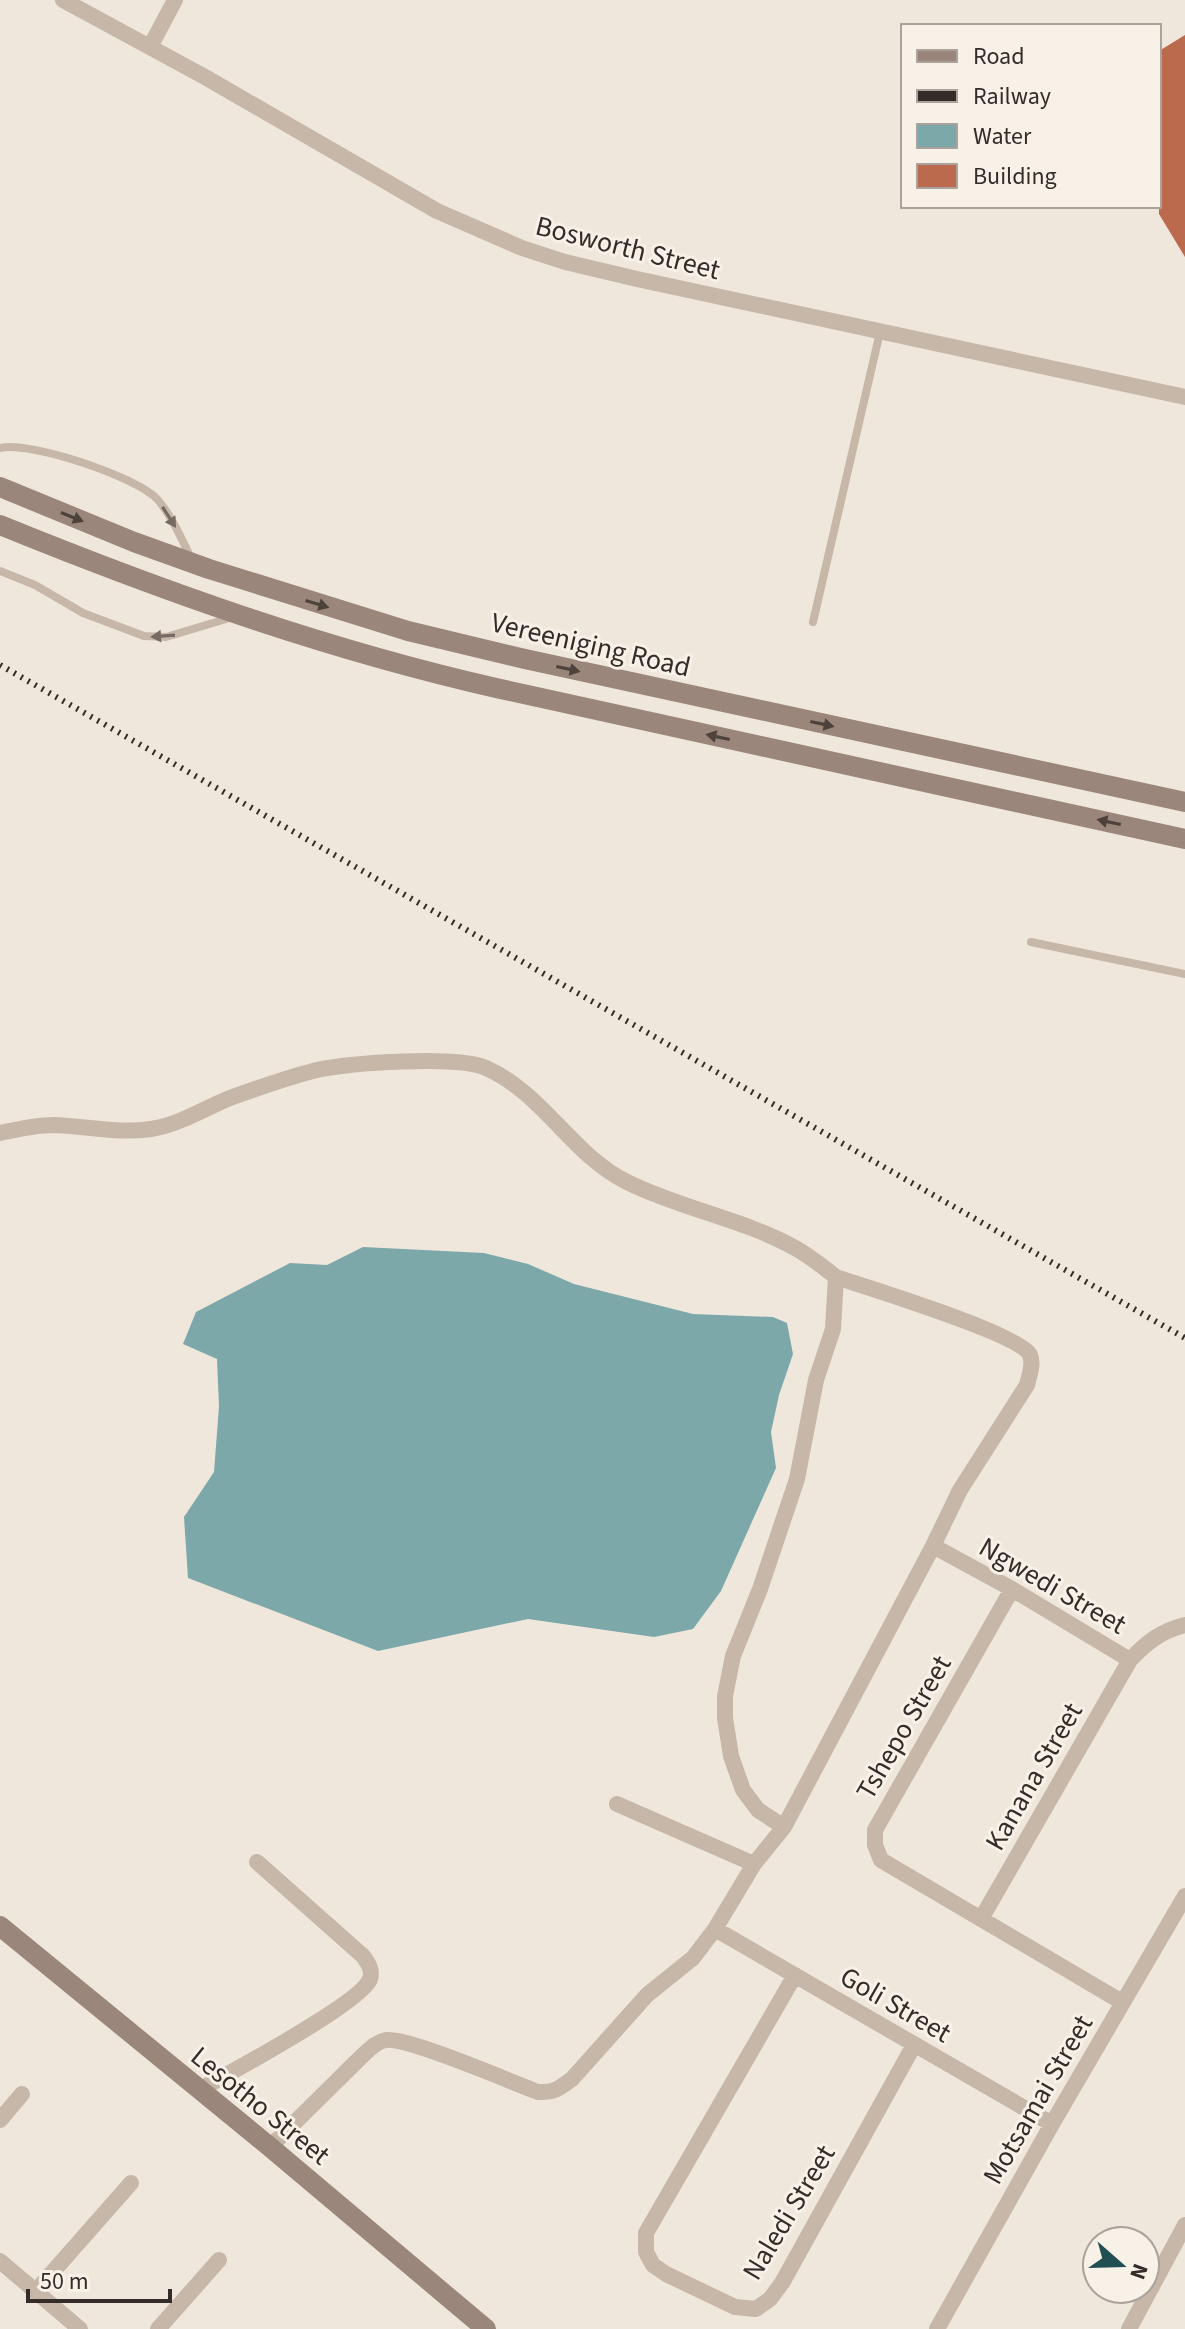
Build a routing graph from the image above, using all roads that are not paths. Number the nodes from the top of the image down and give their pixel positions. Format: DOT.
graph roads {
  1 [pos="63,0"];
  2 [pos="175,0"];
  3 [pos="150,47"];
  4 [pos="881,331"];
  5 [pos="1185,397"];
  6 [pos="0,448"];
  7 [pos="0,487"];
  8 [pos="0,525"];
  9 [pos="193,563"];
  10 [pos="0,571"];
  11 [pos="237,615"];
  12 [pos="813,622"];
  13 [pos="1185,802"];
  14 [pos="1185,839"];
  15 [pos="1031,942"];
  16 [pos="1185,974"];
  17 [pos="0,1133"];
  18 [pos="836,1277"];
  19 [pos="933,1546"];
  20 [pos="1012,1589"];
  21 [pos="1185,1625"];
  22 [pos="1130,1660"];
  23 [pos="617,1804"];
  24 [pos="784,1827"];
  25 [pos="257,1862"];
  26 [pos="754,1864"];
  27 [pos="1185,1896"];
  28 [pos="981,1919"];
  29 [pos="0,1926"];
  30 [pos="715,1929"];
  31 [pos="795,1975"];
  32 [pos="1122,2002"];
  33 [pos="914,2045"];
  34 [pos="199,2090"];
  35 [pos="22,2094"];
  36 [pos="0,2120"];
  37 [pos="1052,2124"];
  38 [pos="270,2147"];
  39 [pos="131,2183"];
  40 [pos="1185,2225"];
  41 [pos="219,2260"];
  42 [pos="0,2261"];
  43 [pos="35,2292"];
  44 [pos="80,2329"];
  45 [pos="158,2329"];
  46 [pos="486,2329"];
  47 [pos="937,2329"];
  48 [pos="1129,2329"];
  1 -- 3 [label="street, Bosworth Street"];
  2 -- 3 [label="street"];
  3 -- 4 [label="street, Bosworth Street"];
  4 -- 5 [label="street, Bosworth Street"];
  4 -- 12 [label="lane"];
  6 -- 9 [label="lane, one-way"];
  7 -- 9 [label="main road, Vereeniging Road, one-way"];
  8 -- 11 [label="main road"];
  9 -- 13 [label="main road, Vereeniging Road, one-way"];
  11 -- 10 [label="lane, one-way"];
  14 -- 11 [label="main road, one-way"];
  15 -- 16 [label="lane"];
  17 -- 18 [label="street"];
  18 -- 19 [label="street"];
  18 -- 24 [label="street"];
  19 -- 20 [label="street, Ngwedi Street"];
  19 -- 24 [label="street"];
  20 -- 22 [label="street, Ngwedi Street"];
  20 -- 28 [label="street, Tshepo Street"];
  21 -- 22 [label="street, Ngwedi Street"];
  22 -- 28 [label="street, Kanana Street"];
  23 -- 26 [label="street"];
  24 -- 26 [label="street"];
  25 -- 34 [label="street"];
  26 -- 30 [label="street"];
  27 -- 32 [label="street, Motsamai Street"];
  28 -- 32 [label="street, Tshepo Street"];
  29 -- 34 [label="main road, Lesotho Street"];
  30 -- 31 [label="street, Goli Street"];
  30 -- 38 [label="street"];
  31 -- 33 [label="street, Goli Street"];
  31 -- 33 [label="street, Naledi Street"];
  32 -- 37 [label="street, Motsamai Street"];
  33 -- 37 [label="street, Goli Street"];
  34 -- 38 [label="main road, Lesotho Street"];
  35 -- 36 [label="street"];
  37 -- 47 [label="street, Motsamai Street"];
  38 -- 46 [label="main road, Lesotho Street"];
  39 -- 43 [label="street"];
  40 -- 48 [label="street"];
  41 -- 45 [label="street"];
  42 -- 43 [label="street"];
  43 -- 44 [label="street"];
}
